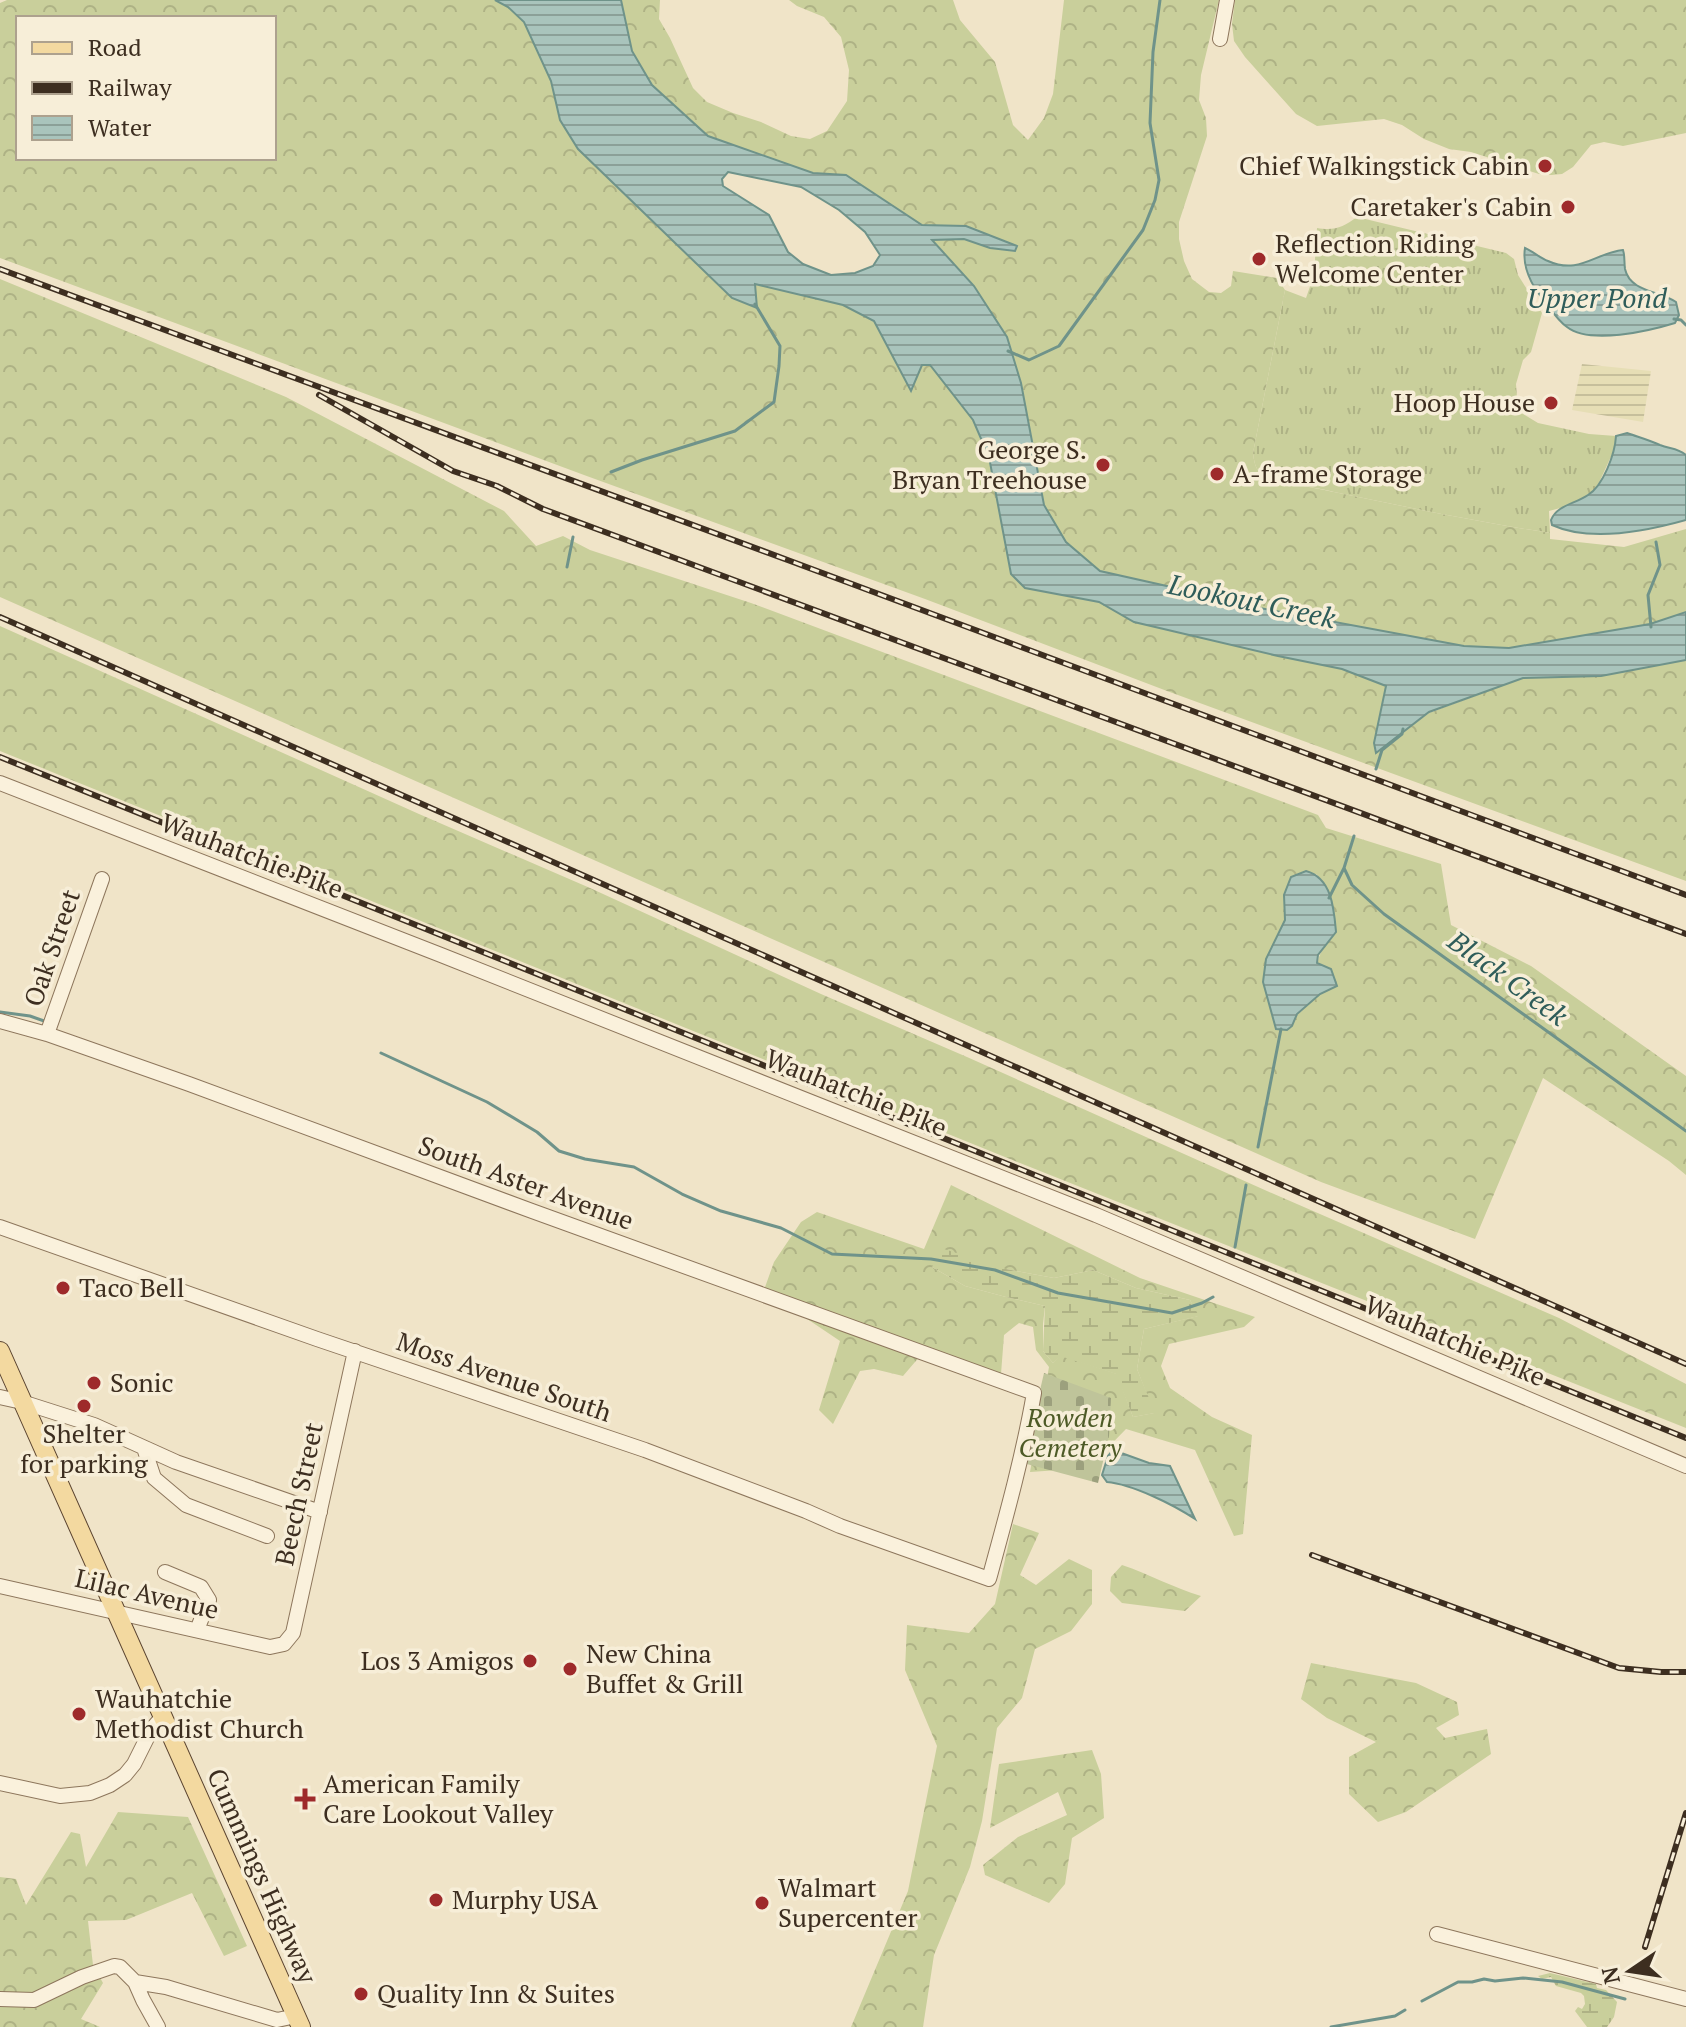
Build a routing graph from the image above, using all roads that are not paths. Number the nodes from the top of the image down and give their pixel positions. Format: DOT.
graph roads {
  1 [pos="1227,0"];
  2 [pos="1220,39"];
  3 [pos="0,783"];
  4 [pos="102,879"];
  5 [pos="0,1021"];
  6 [pos="47,1034"];
  7 [pos="0,1227"];
  8 [pos="0,1351"];
  9 [pos="355,1351"];
  10 [pos="0,1397"];
  11 [pos="22,1402"];
  12 [pos="144,1448"];
  13 [pos="1686,1466"];
  14 [pos="320,1512"];
  15 [pos="267,1536"];
  16 [pos="165,1572"];
  17 [pos="989,1579"];
  18 [pos="0,1586"];
  19 [pos="116,1612"];
  20 [pos="197,1630"];
  21 [pos="284,1644"];
  22 [pos="163,1716"];
  23 [pos="0,1783"];
  24 [pos="1437,1934"];
  25 [pos="135,1982"];
  26 [pos="0,1999"];
  27 [pos="1686,1999"];
  28 [pos="299,2022"];
  29 [pos="158,2027"];
  1 -- 2 [label="street"];
  3 -- 13 [label="street, Wauhatchie Pike"];
  4 -- 6 [label="street, Oak Street"];
  5 -- 6 [label="street, South Aster Avenue"];
  6 -- 17 [label="street, South Aster Avenue"];
  7 -- 9 [label="street, Moss Avenue South"];
  8 -- 11 [label="main road, Cummings Highway"];
  9 -- 14 [label="street, Beech Street"];
  9 -- 17 [label="street, Moss Avenue South"];
  10 -- 11 [label="street"];
  11 -- 12 [label="street"];
  11 -- 19 [label="main road, Cummings Highway"];
  12 -- 14 [label="street"];
  12 -- 15 [label="street"];
  14 -- 21 [label="street, Beech Street"];
  16 -- 20 [label="street"];
  18 -- 19 [label="street, Lilac Avenue"];
  19 -- 20 [label="street, Lilac Avenue"];
  19 -- 22 [label="main road, Cummings Highway"];
  20 -- 21 [label="street, Lilac Avenue"];
  22 -- 23 [label="street"];
  22 -- 28 [label="main road, Cummings Highway"];
  24 -- 27 [label="street"];
  25 -- 26 [label="street"];
  25 -- 28 [label="street"];
  25 -- 29 [label="street"];
}
